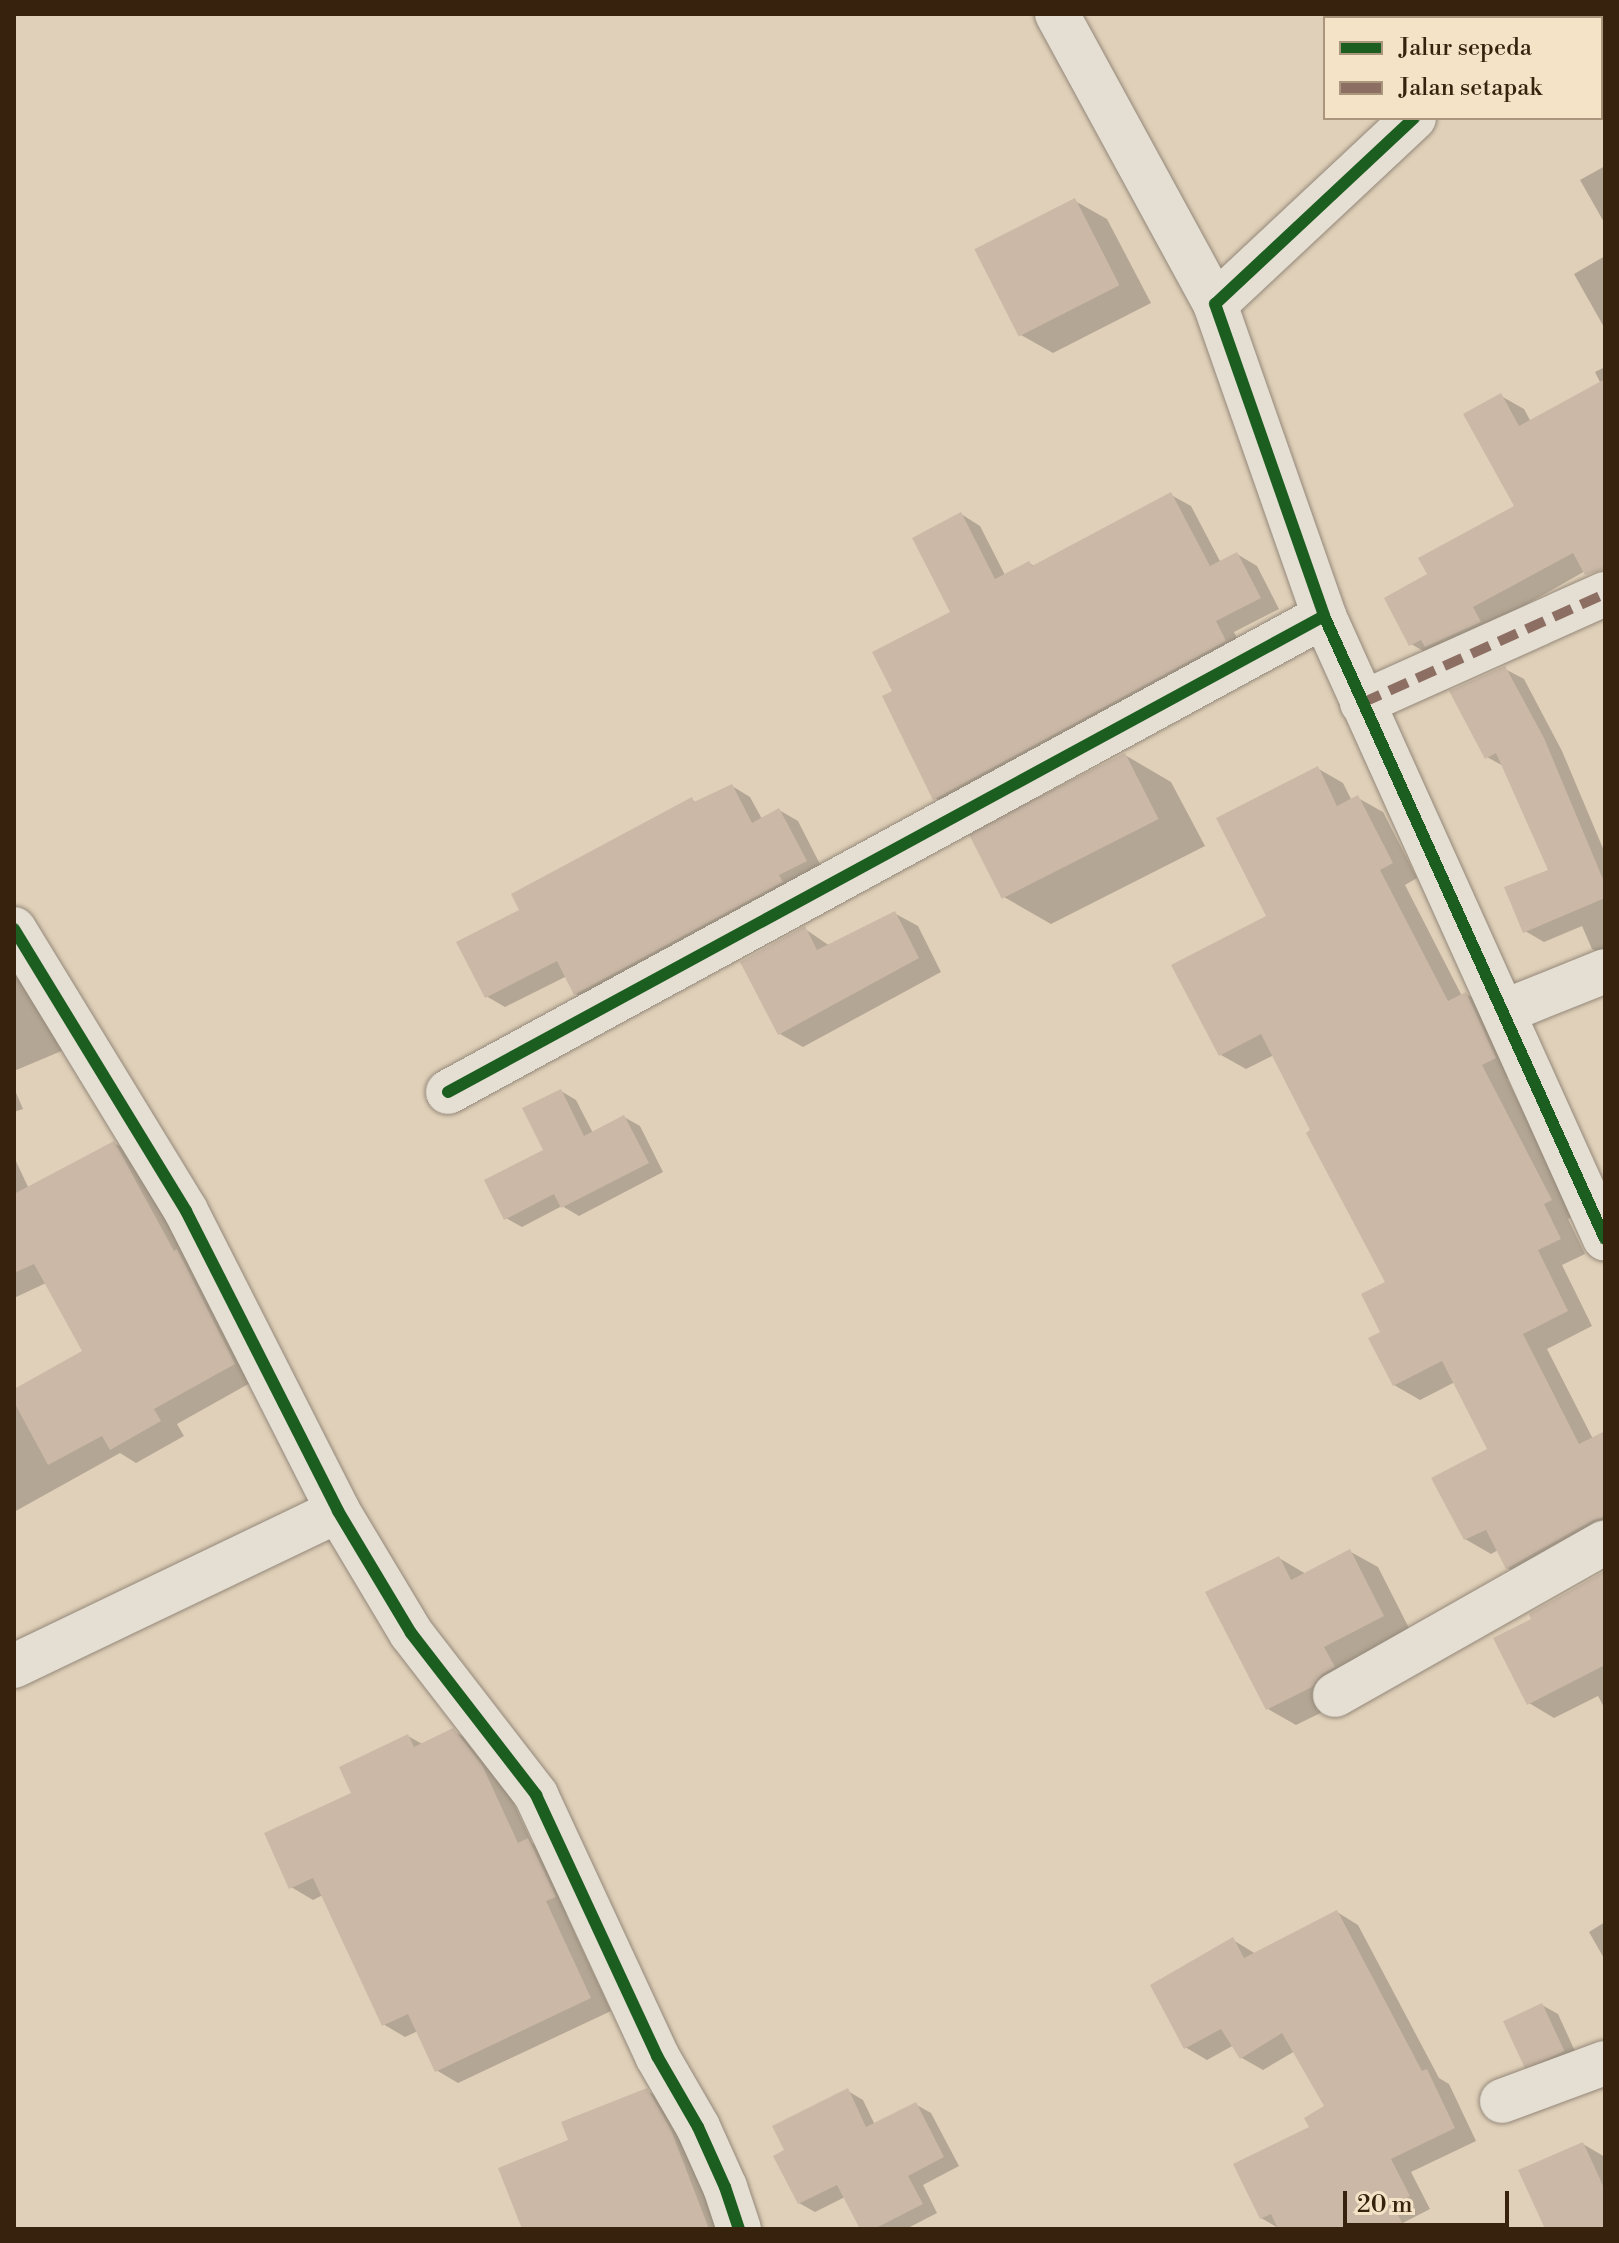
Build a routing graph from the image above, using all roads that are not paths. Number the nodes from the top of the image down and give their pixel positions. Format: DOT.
graph roads {
  1 [pos="1057,14"];
  2 [pos="1412,120"];
  3 [pos="1215,304"];
  4 [pos="1605,594"];
  5 [pos="1324,616"];
  6 [pos="1362,703"];
  7 [pos="14,929"];
  8 [pos="1605,971"];
  9 [pos="1503,1012"];
  10 [pos="448,1092"];
  11 [pos="1605,1239"];
  12 [pos="338,1511"];
  13 [pos="1605,1542"];
  14 [pos="14,1666"];
  15 [pos="1335,1695"];
  16 [pos="1605,2063"];
  17 [pos="1502,2101"];
  18 [pos="739,2229"];
  1 -- 3 [label="street"];
  2 -- 3 [label="street"];
  3 -- 5 [label="street"];
  4 -- 6 [label="street"];
  5 -- 6 [label="street"];
  5 -- 10 [label="street"];
  6 -- 9 [label="street"];
  7 -- 12 [label="street"];
  8 -- 9 [label="street"];
  9 -- 11 [label="street"];
  12 -- 14 [label="street"];
  12 -- 18 [label="street"];
  13 -- 15 [label="street"];
  16 -- 17 [label="street"];
}
